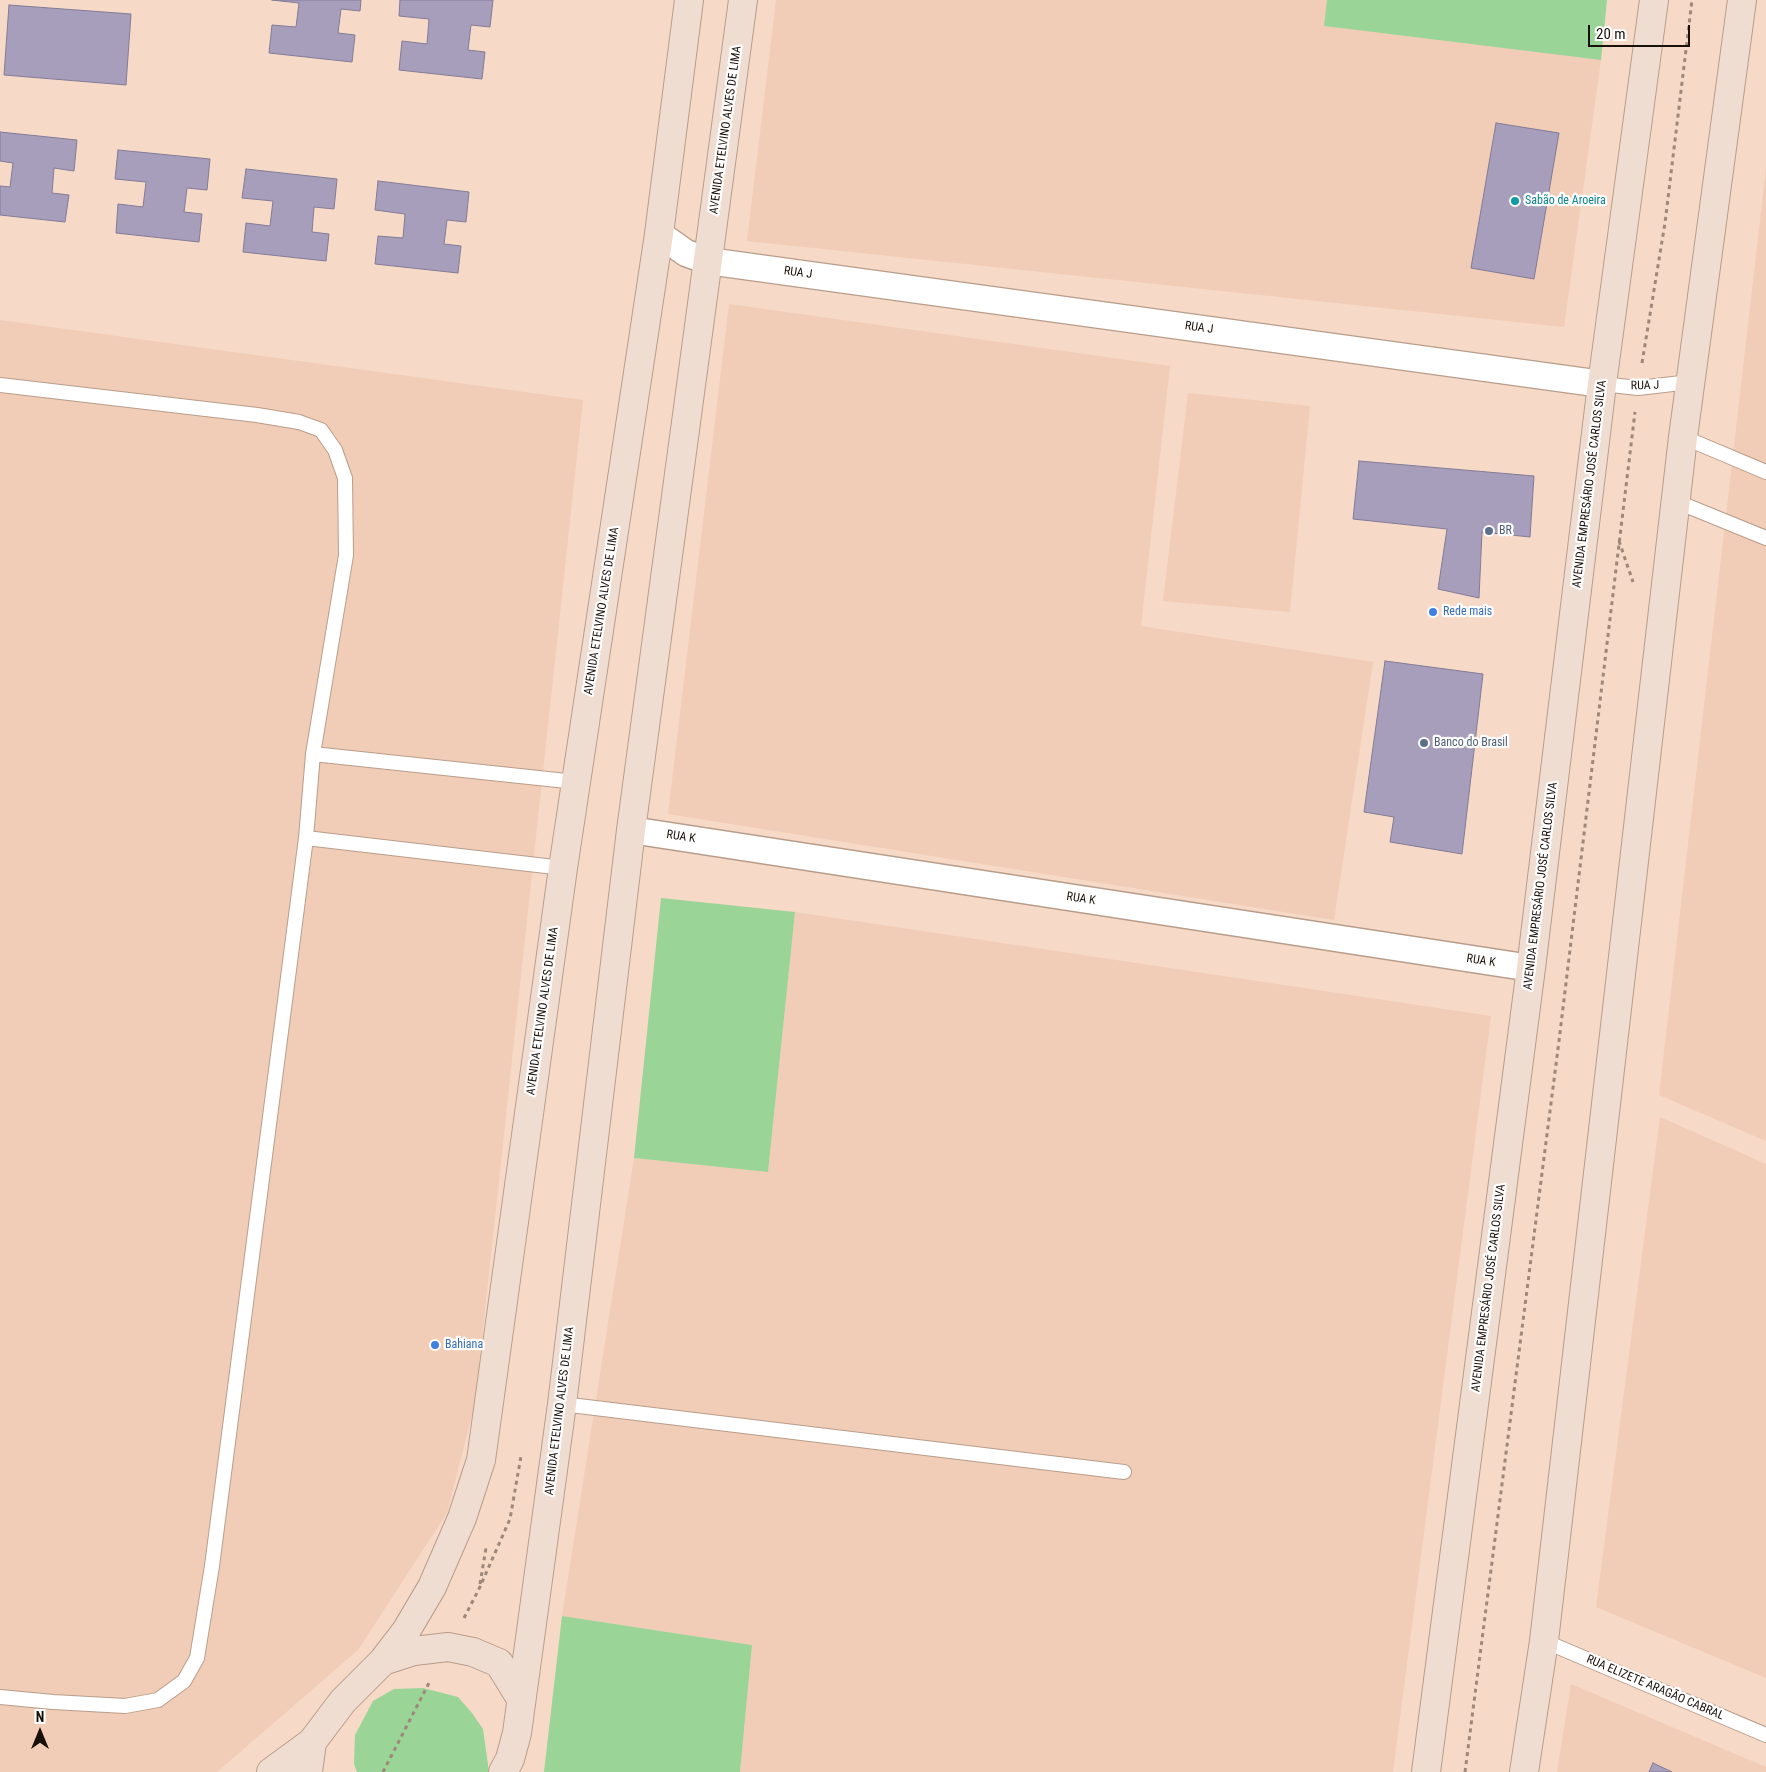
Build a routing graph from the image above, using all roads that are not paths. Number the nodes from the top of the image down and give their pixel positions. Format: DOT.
graph roads {
  1 [pos="689,0"];
  2 [pos="743,0"];
  3 [pos="1654,0"];
  4 [pos="1742,0"];
  5 [pos="659,234"];
  6 [pos="708,260"];
  7 [pos="1690,382"];
  8 [pos="1602,384"];
  9 [pos="0,386"];
  10 [pos="1683,437"];
  11 [pos="1766,472"];
  12 [pos="1675,501"];
  13 [pos="1766,538"];
  14 [pos="313,754"];
  15 [pos="576,782"];
  16 [pos="631,830"];
  17 [pos="306,838"];
  18 [pos="563,868"];
  19 [pos="1531,968"];
  20 [pos="562,1404"];
  21 [pos="1124,1472"];
  22 [pos="1544,1641"];
  23 [pos="383,1660"];
  24 [pos="0,1697"];
  25 [pos="521,1699"];
  26 [pos="1766,1735"];
  27 [pos="312,1742"];
  28 [pos="271,1772"];
  29 [pos="308,1772"];
  30 [pos="503,1772"];
  31 [pos="1426,1772"];
  32 [pos="1524,1772"];
  1 -- 5 [label="main road, AVENIDA ETELVINO ALVES DE LIMA"];
  2 -- 6 [label="main road, AVENIDA ETELVINO ALVES DE LIMA"];
  3 -- 8 [label="main road, AVENIDA EMPRESÁRIO JOSÉ CARLOS SILVA"];
  4 -- 7 [label="main road"];
  5 -- 6 [label="street"];
  5 -- 15 [label="main road, AVENIDA ETELVINO ALVES DE LIMA"];
  6 -- 8 [label="street, RUA J"];
  6 -- 16 [label="main road, AVENIDA ETELVINO ALVES DE LIMA"];
  7 -- 8 [label="lane, RUA J"];
  7 -- 10 [label="main road"];
  8 -- 19 [label="main road, AVENIDA EMPRESÁRIO JOSÉ CARLOS SILVA"];
  9 -- 14 [label="lane"];
  10 -- 11 [label="lane"];
  10 -- 12 [label="main road"];
  12 -- 13 [label="lane"];
  12 -- 22 [label="main road"];
  14 -- 15 [label="lane"];
  14 -- 17 [label="lane"];
  15 -- 18 [label="main road, AVENIDA ETELVINO ALVES DE LIMA"];
  16 -- 19 [label="street, RUA K"];
  16 -- 20 [label="main road, AVENIDA ETELVINO ALVES DE LIMA"];
  17 -- 18 [label="lane"];
  17 -- 24 [label="lane"];
  18 -- 23 [label="main road, AVENIDA ETELVINO ALVES DE LIMA"];
  19 -- 31 [label="main road, AVENIDA EMPRESÁRIO JOSÉ CARLOS SILVA"];
  20 -- 21 [label="lane"];
  20 -- 25 [label="main road, AVENIDA ETELVINO ALVES DE LIMA"];
  22 -- 26 [label="lane, RUA ELIZETE ARAGÃO CABRAL"];
  22 -- 32 [label="main road"];
  23 -- 25 [label="main road"];
  23 -- 27 [label="main road, AVENIDA ETELVINO ALVES DE LIMA"];
  25 -- 30 [label="main road, AVENIDA ETELVINO ALVES DE LIMA"];
  27 -- 28 [label="main road, AVENIDA ETELVINO ALVES DE LIMA"];
  27 -- 29 [label="main road, AVENIDA ETELVINO ALVES DE LIMA"];
}
